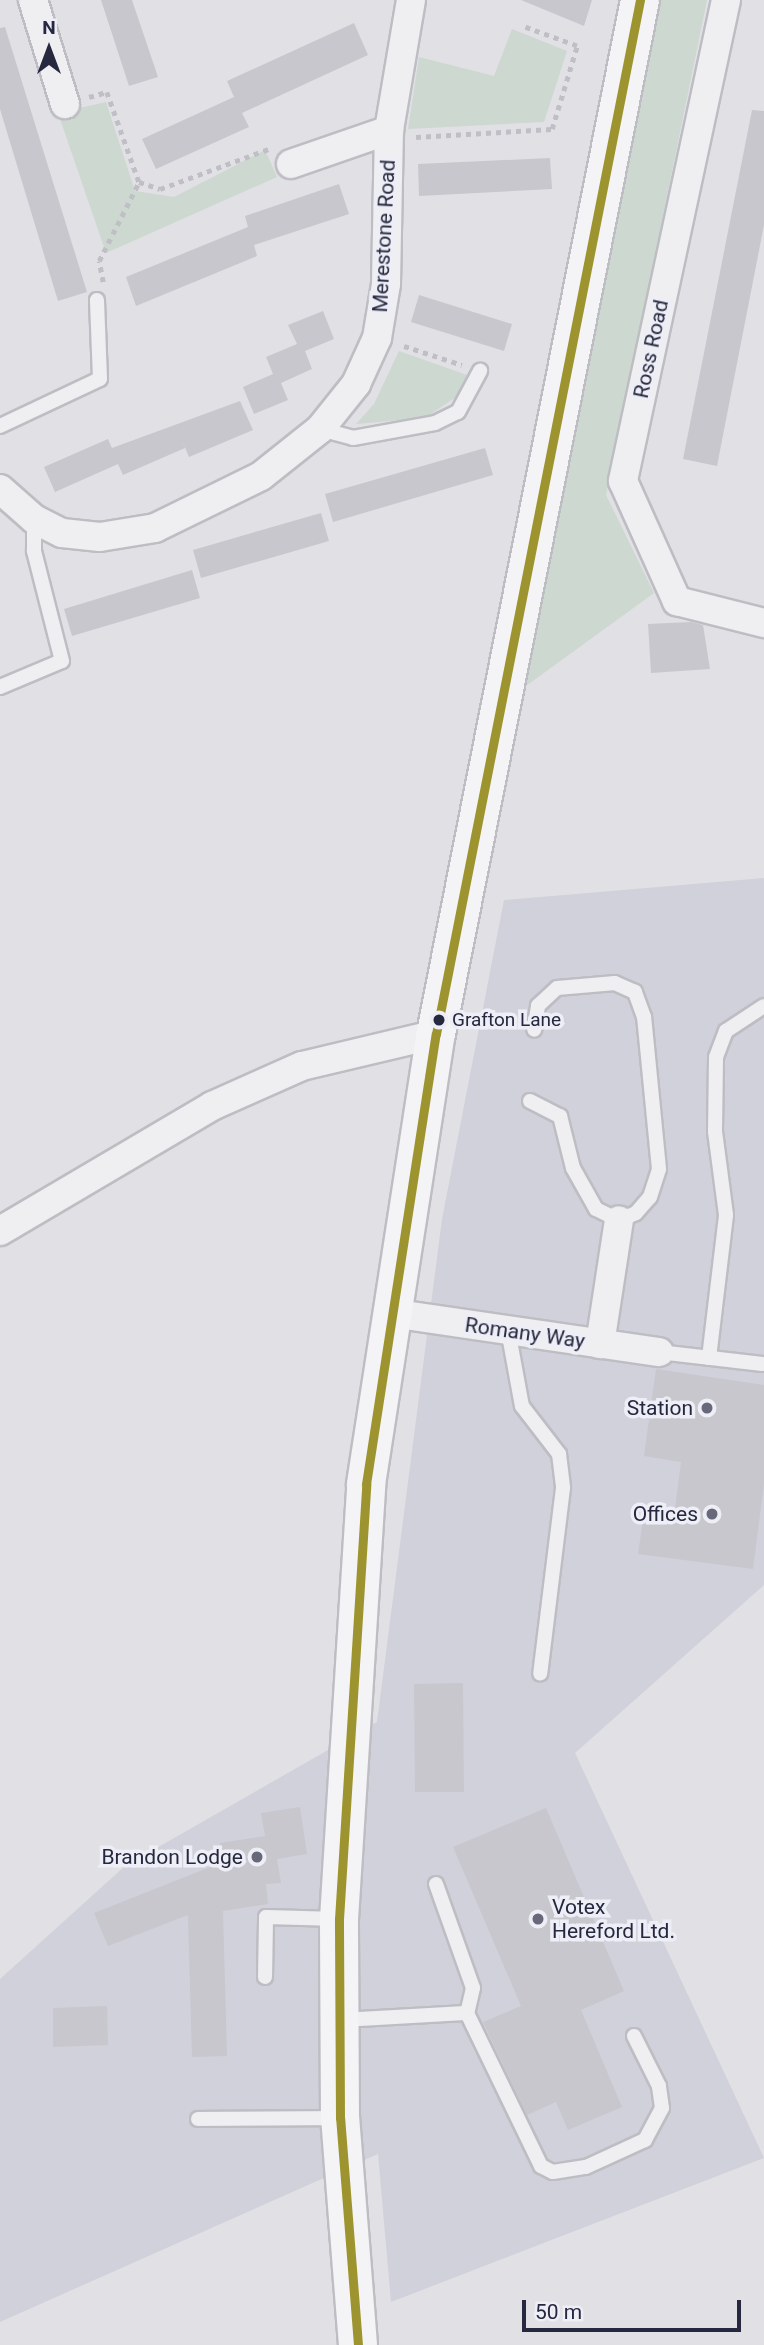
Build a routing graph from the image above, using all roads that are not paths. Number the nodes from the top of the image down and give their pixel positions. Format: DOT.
graph roads {
  1 [pos="33,0"];
  2 [pos="411,0"];
  3 [pos="639,0"];
  4 [pos="726,0"];
  5 [pos="65,104"];
  6 [pos="388,130"];
  7 [pos="291,164"];
  8 [pos="97,300"];
  9 [pos="480,371"];
  10 [pos="0,426"];
  11 [pos="320,429"];
  12 [pos="0,489"];
  13 [pos="34,519"];
  14 [pos="764,623"];
  15 [pos="0,687"];
  16 [pos="764,1006"];
  17 [pos="534,1030"];
  18 [pos="436,1034"];
  19 [pos="530,1101"];
  20 [pos="619,1220"];
  21 [pos="0,1231"];
  22 [pos="391,1313"];
  23 [pos="508,1330"];
  24 [pos="600,1344"];
  25 [pos="659,1352"];
  26 [pos="709,1358"];
  27 [pos="762,1364"];
  28 [pos="540,1674"];
  29 [pos="436,1884"];
  30 [pos="339,1919"];
  31 [pos="265,1977"];
  32 [pos="467,2013"];
  33 [pos="338,2020"];
  34 [pos="634,2036"];
  35 [pos="340,2118"];
  36 [pos="198,2119"];
  37 [pos="358,2345"];
  1 -- 5 [label="street"];
  2 -- 6 [label="street, Merestone Road"];
  3 -- 18 [label="highway"];
  4 -- 14 [label="street, Ross Road"];
  6 -- 7 [label="street"];
  6 -- 11 [label="street, Merestone Road"];
  8 -- 10 [label="lane"];
  9 -- 11 [label="lane"];
  11 -- 13 [label="street, Merestone Road"];
  12 -- 13 [label="street, Merestone Road"];
  13 -- 15 [label="lane"];
  16 -- 26 [label="lane"];
  17 -- 20 [label="lane"];
  18 -- 21 [label="street"];
  18 -- 22 [label="highway"];
  19 -- 20 [label="lane"];
  20 -- 24 [label="street"];
  22 -- 23 [label="street, Romany Way"];
  22 -- 30 [label="highway"];
  23 -- 24 [label="street, Romany Way"];
  23 -- 28 [label="lane"];
  24 -- 25 [label="street, Romany Way"];
  25 -- 26 [label="lane"];
  26 -- 27 [label="lane"];
  29 -- 32 [label="lane"];
  30 -- 31 [label="lane"];
  30 -- 33 [label="highway"];
  32 -- 33 [label="lane"];
  32 -- 34 [label="lane"];
  33 -- 35 [label="highway"];
  35 -- 36 [label="lane"];
  35 -- 37 [label="highway"];
}
